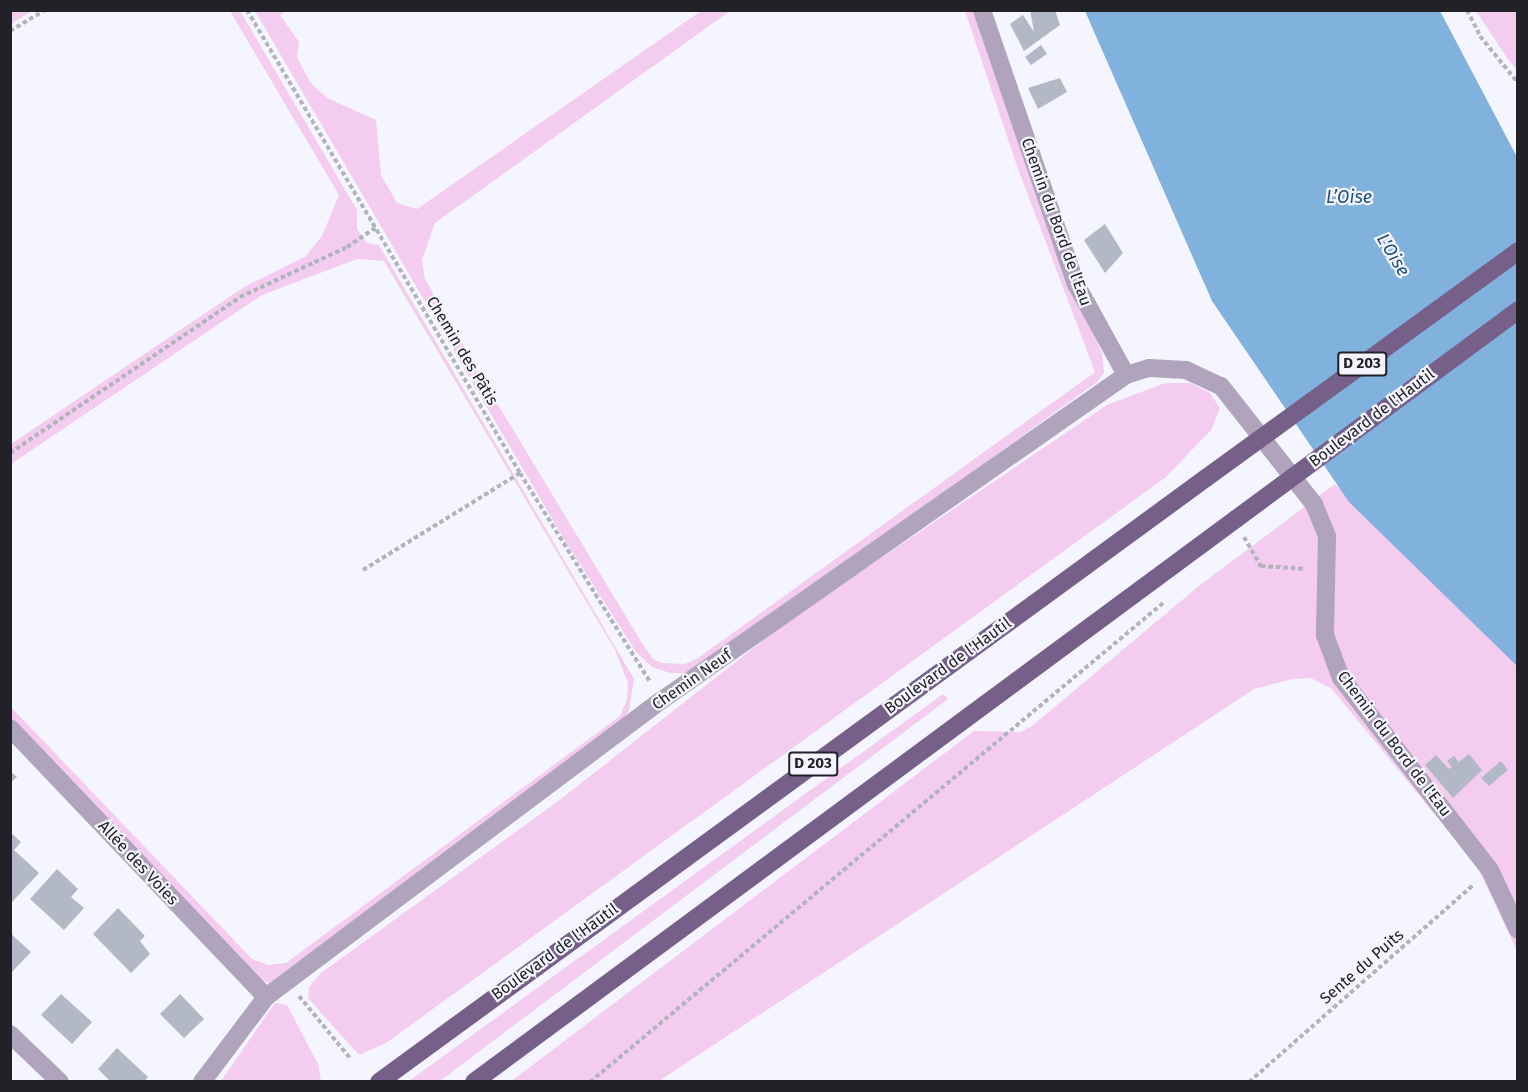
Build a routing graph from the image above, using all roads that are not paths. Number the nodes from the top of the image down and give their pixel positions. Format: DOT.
graph roads {
  1 [pos="982,10"];
  2 [pos="1518,250"];
  3 [pos="1518,310"];
  4 [pos="1126,375"];
  5 [pos="10,728"];
  6 [pos="1518,930"];
  7 [pos="266,997"];
  8 [pos="10,1034"];
  9 [pos="60,1082"];
  10 [pos="202,1082"];
  11 [pos="379,1082"];
  12 [pos="474,1082"];
  1 -- 4 [label="street, Chemin du Bord de l'Eau"];
  2 -- 11 [label="main road, Boulevard de l'Hautil / D 203, bridge"];
  3 -- 12 [label="main road, Boulevard de l'Hautil, bridge"];
  4 -- 6 [label="street, Chemin du Bord de l'Eau"];
  4 -- 7 [label="street, Chemin Neuf"];
  5 -- 7 [label="street, Allée des Voies"];
  7 -- 10 [label="street, Chemin Neuf"];
  8 -- 9 [label="street"];
}
